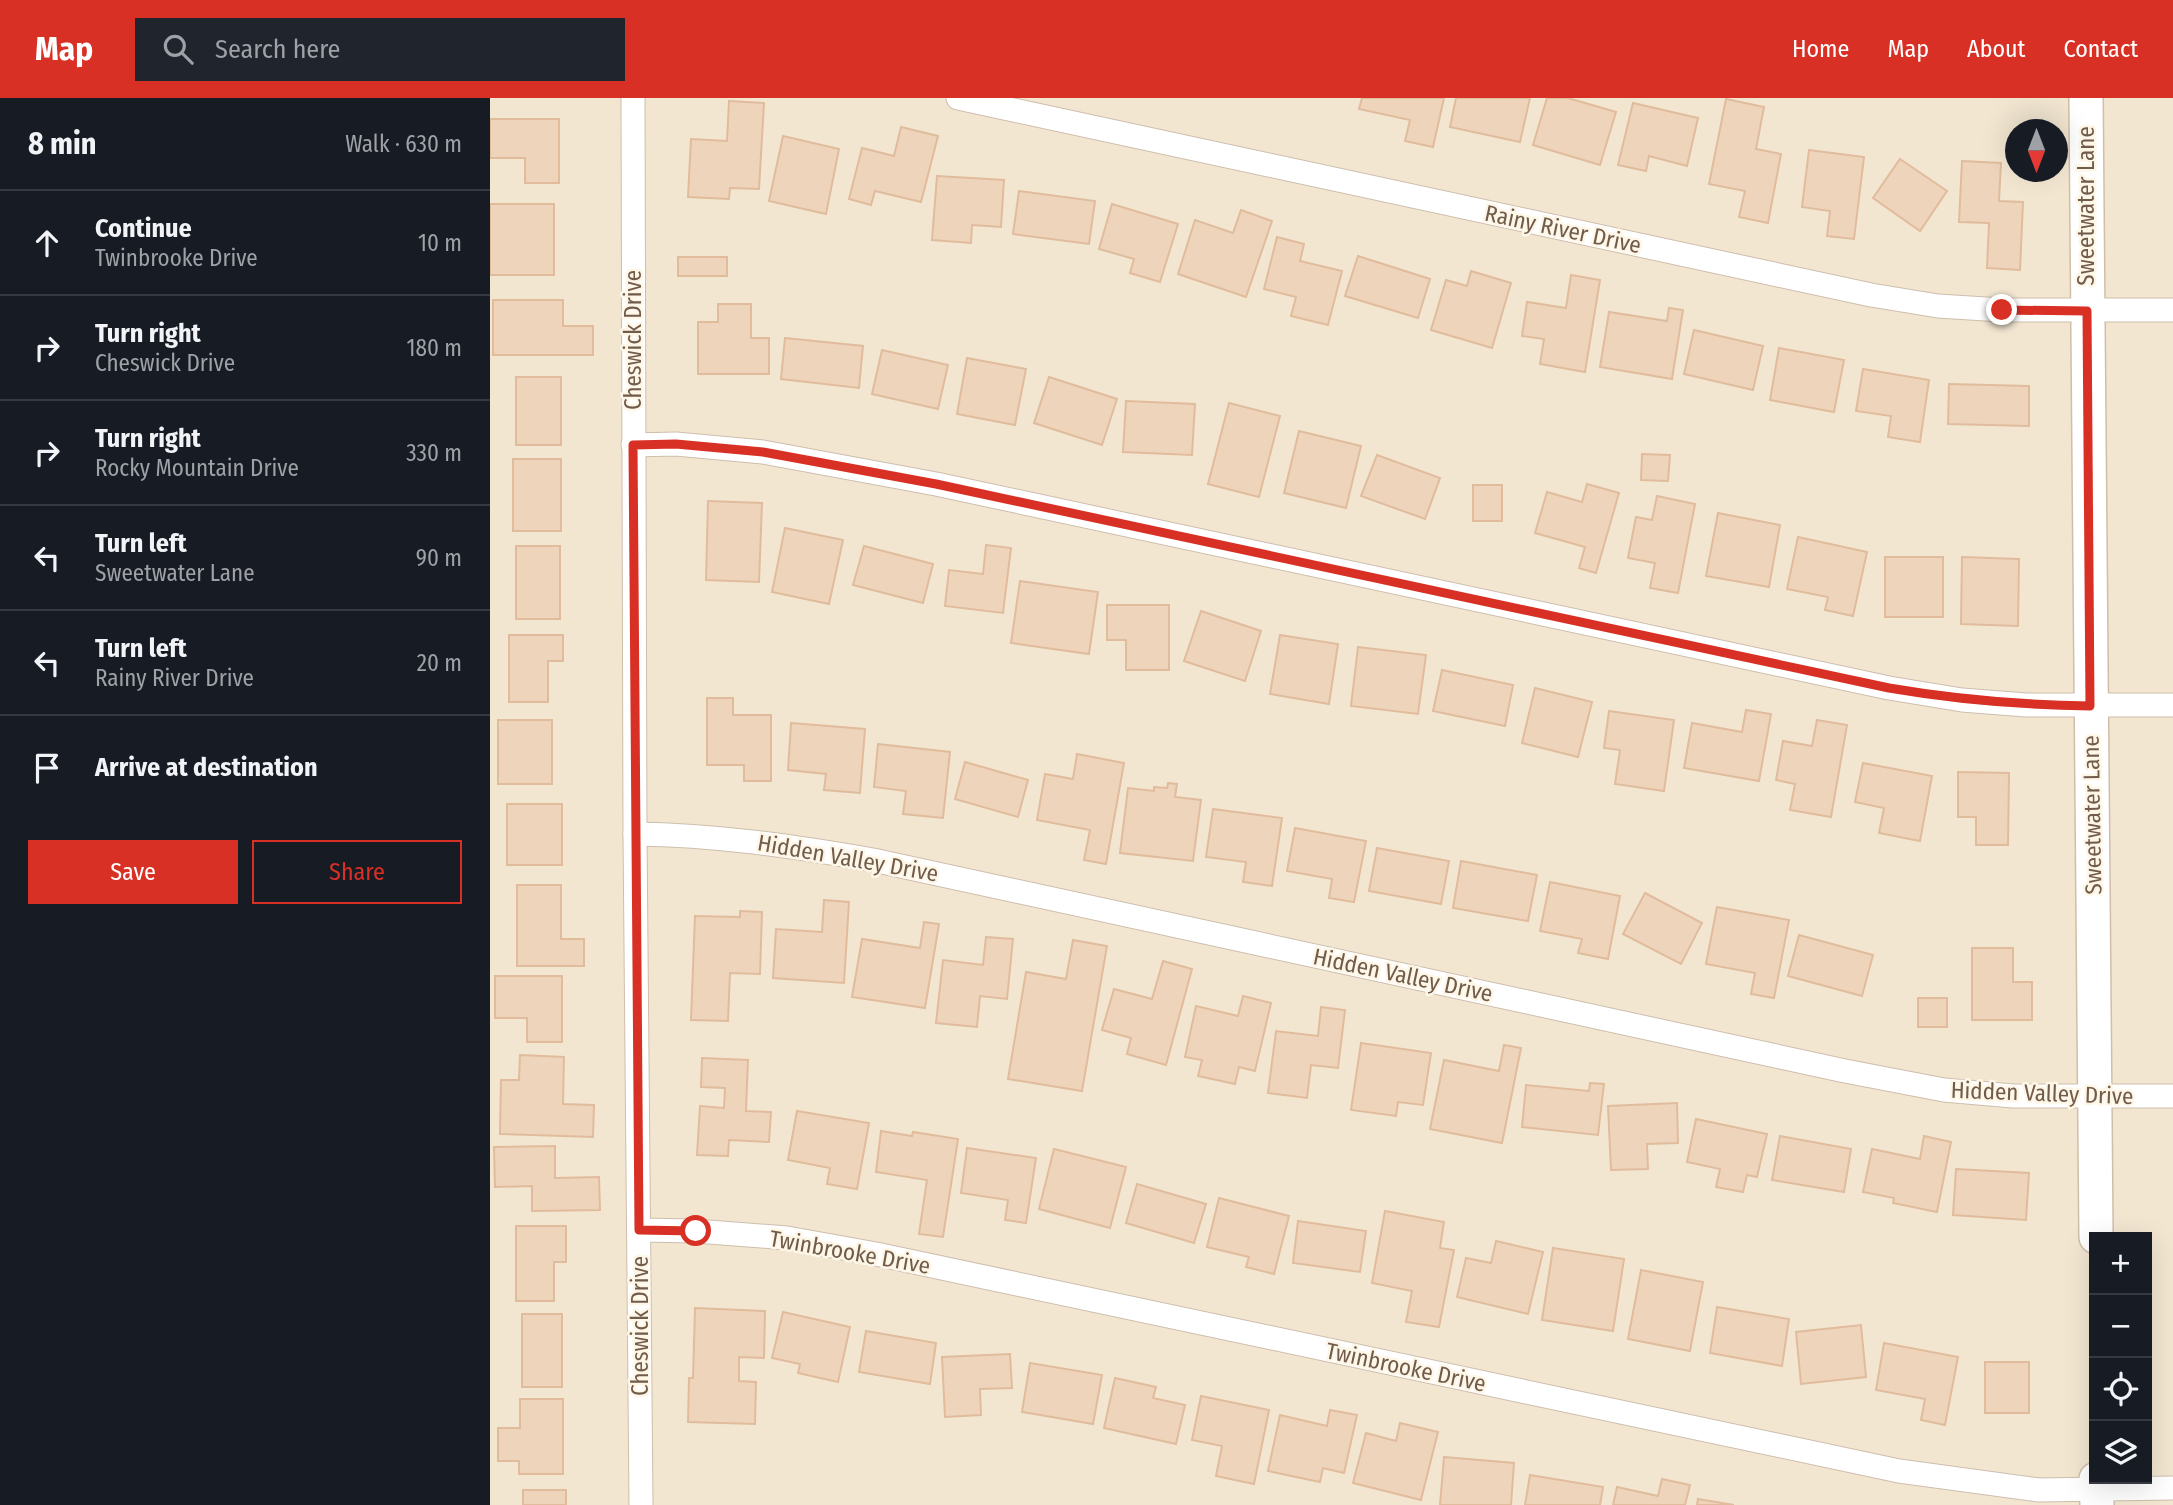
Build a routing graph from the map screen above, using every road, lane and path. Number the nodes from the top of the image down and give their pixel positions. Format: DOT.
graph roads {
  1 [pos="633,98"];
  2 [pos="958,98"];
  3 [pos="2086,98"];
  4 [pos="2173,310"];
  5 [pos="2087,311"];
  6 [pos="633,445"];
  7 [pos="2173,705"];
  8 [pos="2090,706"];
  9 [pos="635,834"];
  10 [pos="2173,1097"];
  11 [pos="2095,1098"];
  12 [pos="639,1230"];
  13 [pos="2096,1232"];
  14 [pos="2173,1488"];
  15 [pos="2096,1491"];
  16 [pos="641,1505"];
  1 -- 6 [label="street, Cheswick Drive"];
  2 -- 5 [label="street, Rainy River Drive"];
  3 -- 5 [label="street, Sweetwater Lane"];
  4 -- 5 [label="street, Rainy River Drive"];
  5 -- 8 [label="street, Sweetwater Lane"];
  6 -- 8 [label="street"];
  6 -- 9 [label="street, Cheswick Drive"];
  7 -- 8 [label="street"];
  8 -- 11 [label="street, Sweetwater Lane"];
  9 -- 11 [label="street, Hidden Valley Drive"];
  9 -- 12 [label="street, Cheswick Drive"];
  10 -- 11 [label="street, Hidden Valley Drive"];
  11 -- 13 [label="street, Sweetwater Lane"];
  12 -- 15 [label="street, Twinbrooke Drive"];
  12 -- 16 [label="street, Cheswick Drive"];
  14 -- 15 [label="street, Twinbrooke Drive"];
}
